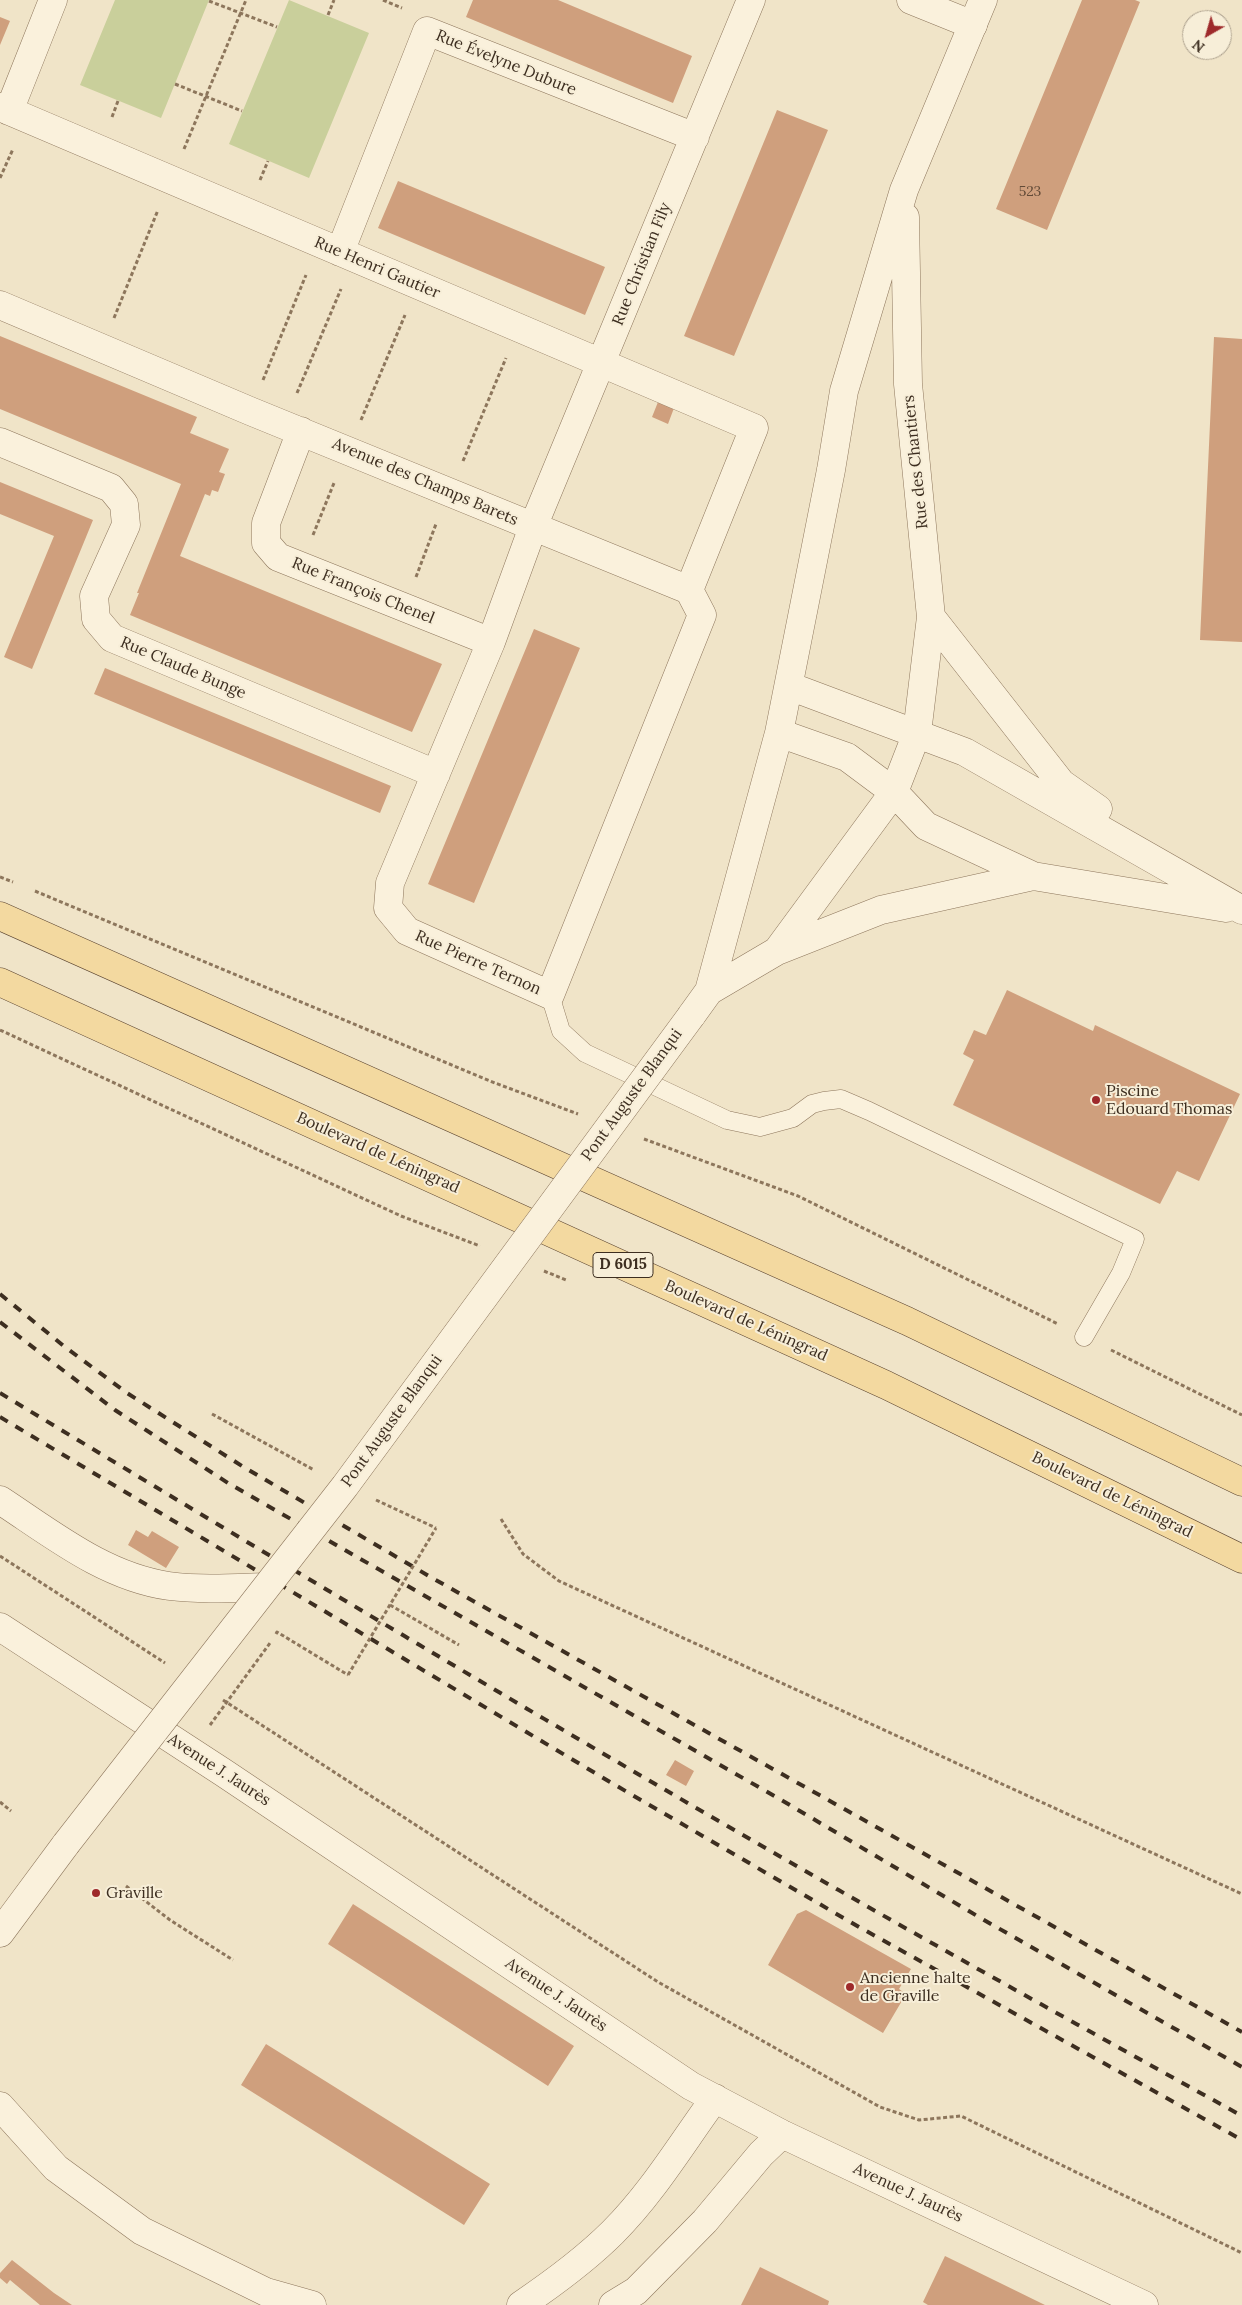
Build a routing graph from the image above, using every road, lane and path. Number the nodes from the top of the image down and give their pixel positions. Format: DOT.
graph roads {
  1 [pos="53,0"];
  2 [pos="334,0"];
  3 [pos="751,0"];
  4 [pos="911,0"];
  5 [pos="983,0"];
  6 [pos="209,1"];
  7 [pos="328,15"];
  8 [pos="973,25"];
  9 [pos="277,27"];
  10 [pos="175,84"];
  11 [pos="4,109"];
  12 [pos="242,111"];
  13 [pos="695,137"];
  14 [pos="904,190"];
  15 [pos="338,251"];
  16 [pos="0,305"];
  17 [pos="602,362"];
  18 [pos="250,411"];
  19 [pos="292,428"];
  20 [pos="0,442"];
  21 [pos="533,527"];
  22 [pos="690,590"];
  23 [pos="931,617"];
  24 [pos="491,642"];
  25 [pos="789,686"];
  26 [pos="917,733"];
  27 [pos="780,734"];
  28 [pos="436,774"];
  29 [pos="894,792"];
  30 [pos="1033,876"];
  31 [pos="1242,910"];
  32 [pos="0,916"];
  33 [pos="777,951"];
  34 [pos="0,982"];
  35 [pos="709,992"];
  36 [pos="550,995"];
  37 [pos="0,1030"];
  38 [pos="482,1247"];
  39 [pos="536,1268"];
  40 [pos="572,1282"];
  41 [pos="1084,1337"];
  42 [pos="212,1414"];
  43 [pos="296,1462"];
  44 [pos="1242,1482"];
  45 [pos="345,1486"];
  46 [pos="0,1500"];
  47 [pos="501,1519"];
  48 [pos="0,1556"];
  49 [pos="1242,1559"];
  50 [pos="264,1587"];
  51 [pos="390,1605"];
  52 [pos="0,1627"];
  53 [pos="459,1645"];
  54 [pos="170,1666"];
  55 [pos="219,1697"];
  56 [pos="227,1702"];
  57 [pos="205,1731"];
  58 [pos="0,1802"];
  59 [pos="11,1811"];
  60 [pos="126,1886"];
  61 [pos="1242,1894"];
  62 [pos="0,1934"];
  63 [pos="233,1960"];
  64 [pos="714,2098"];
  65 [pos="0,2106"];
  66 [pos="782,2134"];
  67 [pos="1242,2253"];
  68 [pos="312,2305"];
  69 [pos="521,2305"];
  70 [pos="613,2305"];
  71 [pos="1144,2305"];
  1 -- 11 [label="street"];
  2 -- 7 [label="path"];
  3 -- 13 [label="street, Rue Christian Fily"];
  4 -- 8 [label="street"];
  5 -- 8 [label="street, Rue des Chantiers"];
  6 -- 9 [label="path"];
  8 -- 14 [label="street, Rue des Chantiers"];
  10 -- 12 [label="path"];
  11 -- 15 [label="street, Rue Henri Gautier"];
  13 -- 15 [label="street, Rue Évelyne Dubure"];
  13 -- 17 [label="street, Rue Christian Fily"];
  14 -- 23 [label="street, Rue des Chantiers"];
  14 -- 25 [label="street, Rue des Chantiers"];
  15 -- 17 [label="street, Rue Henri Gautier"];
  15 -- 18 [label="path"];
  15 -- 19 [label="path"];
  16 -- 18 [label="street, Avenue des Champs Barets"];
  17 -- 21 [label="street, Rue Christian Fily"];
  17 -- 22 [label="street, Rue Henri Gautier"];
  18 -- 19 [label="street, Avenue des Champs Barets"];
  19 -- 21 [label="street, Avenue des Champs Barets"];
  19 -- 24 [label="street, Rue François Chenel"];
  20 -- 28 [label="street, Rue Claude Bunge"];
  21 -- 22 [label="street, Avenue des Champs Barets"];
  21 -- 24 [label="street, Rue Pierre Ternon"];
  22 -- 36 [label="street, Rue Pierre Ternon"];
  23 -- 26 [label="street, Rue des Chantiers"];
  23 -- 31 [label="street"];
  24 -- 28 [label="street, Rue Pierre Ternon"];
  25 -- 26 [label="street"];
  25 -- 27 [label="street, Pont Auguste Blanqui"];
  26 -- 29 [label="street, Pont Auguste Blanqui"];
  26 -- 31 [label="street"];
  27 -- 29 [label="street"];
  27 -- 35 [label="street, Pont Auguste Blanqui"];
  28 -- 36 [label="street, Rue Pierre Ternon"];
  29 -- 30 [label="street"];
  29 -- 33 [label="street, Pont Auguste Blanqui"];
  30 -- 31 [label="street"];
  30 -- 33 [label="street"];
  32 -- 44 [label="main road"];
  33 -- 35 [label="street, Pont Auguste Blanqui"];
  34 -- 49 [label="main road, Boulevard de Léningrad / D 6015"];
  35 -- 45 [label="street, Pont Auguste Blanqui, bridge"];
  36 -- 41 [label="lane"];
  37 -- 38 [label="path"];
  39 -- 40 [label="path"];
  42 -- 43 [label="path"];
  45 -- 50 [label="street, Pont Auguste Blanqui, bridge"];
  45 -- 51 [label="path, bridge"];
  46 -- 50 [label="street"];
  47 -- 61 [label="path"];
  48 -- 54 [label="path"];
  50 -- 62 [label="street, Pont Auguste Blanqui, bridge"];
  51 -- 53 [label="path"];
  51 -- 56 [label="path, bridge"];
  52 -- 64 [label="street, Avenue J. Jaurès"];
  55 -- 56 [label="path"];
  56 -- 57 [label="path"];
  56 -- 67 [label="path"];
  58 -- 59 [label="path"];
  60 -- 63 [label="path"];
  64 -- 66 [label="street, Avenue J. Jaurès"];
  64 -- 69 [label="street"];
  65 -- 68 [label="street"];
  66 -- 70 [label="street"];
  66 -- 71 [label="street, Avenue J. Jaurès"];
}
